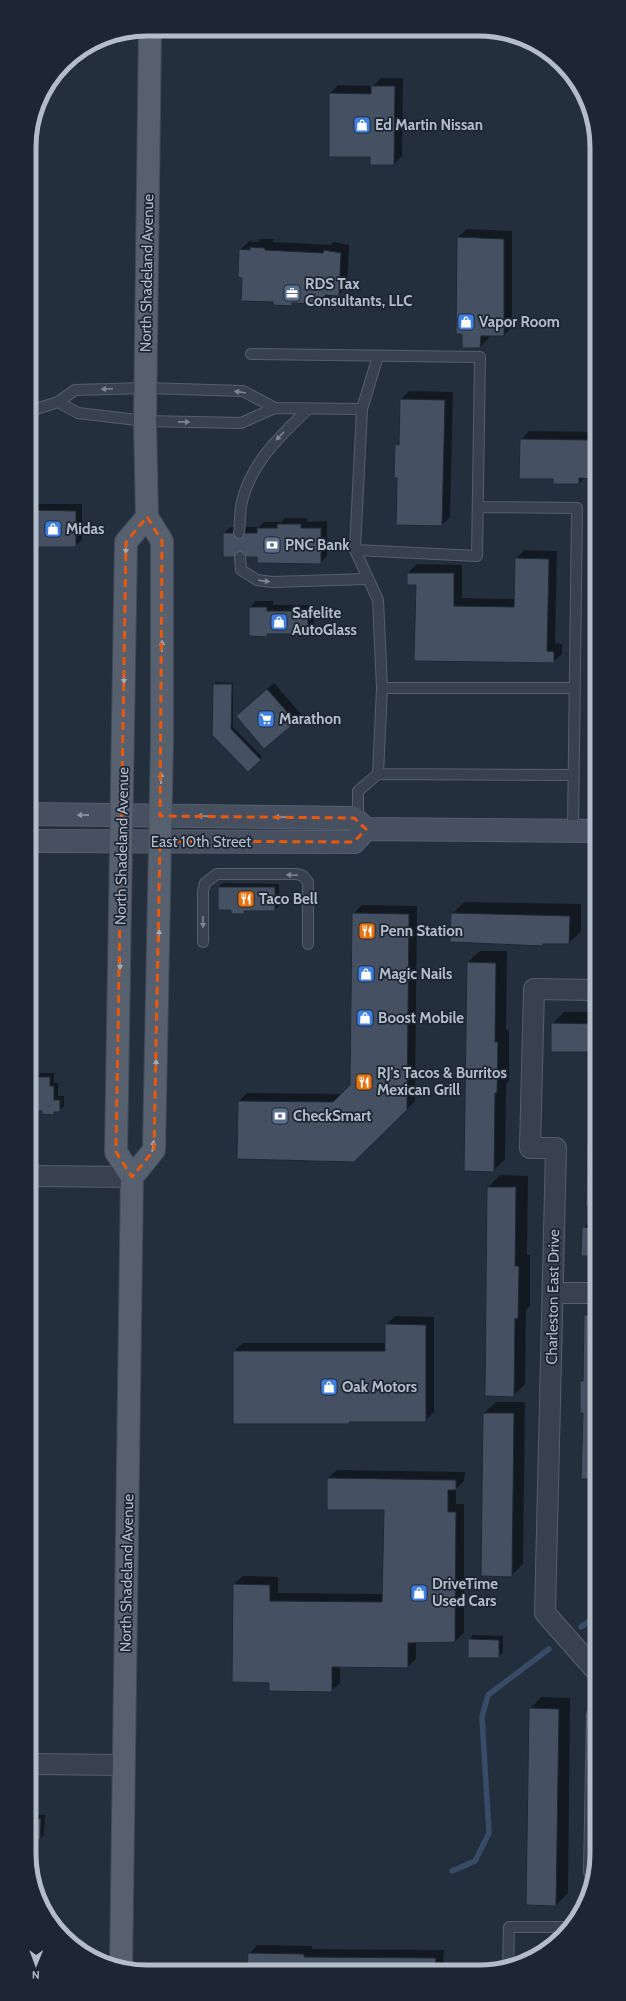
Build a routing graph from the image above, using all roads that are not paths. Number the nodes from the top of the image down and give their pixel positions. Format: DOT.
graph roads {
  1 [pos="150,36"];
  2 [pos="251,354"];
  3 [pos="378,356"];
  4 [pos="146,388"];
  5 [pos="58,402"];
  6 [pos="275,408"];
  7 [pos="36,409"];
  8 [pos="308,409"];
  9 [pos="362,409"];
  10 [pos="145,422"];
  11 [pos="478,507"];
  12 [pos="147,517"];
  13 [pos="240,533"];
  14 [pos="355,550"];
  15 [pos="240,557"];
  16 [pos="367,579"];
  17 [pos="382,688"];
  18 [pos="575,688"];
  19 [pos="378,774"];
  20 [pos="573,775"];
  21 [pos="36,814"];
  22 [pos="122,816"];
  23 [pos="160,816"];
  24 [pos="362,825"];
  25 [pos="573,830"];
  26 [pos="590,831"];
  27 [pos="36,840"];
  28 [pos="122,841"];
  29 [pos="160,841"];
  30 [pos="203,942"];
  31 [pos="308,944"];
  32 [pos="590,990"];
  33 [pos="36,1176"];
  34 [pos="132,1177"];
  35 [pos="553,1293"];
  36 [pos="590,1293"];
  37 [pos="590,1662"];
  38 [pos="36,1764"];
  39 [pos="124,1765"];
  40 [pos="563,1927"];
  41 [pos="508,1961"];
  42 [pos="121,1962"];
  1 -- 4 [label="main road, North Shadeland Avenue"];
  2 -- 3 [label="lane"];
  3 -- 9 [label="lane"];
  3 -- 11 [label="lane"];
  4 -- 5 [label="lane, one-way"];
  6 -- 4 [label="lane, one-way"];
  4 -- 10 [label="main road, North Shadeland Avenue"];
  5 -- 7 [label="lane"];
  5 -- 10 [label="lane"];
  6 -- 8 [label="lane"];
  10 -- 6 [label="lane, one-way"];
  8 -- 9 [label="lane"];
  8 -- 13 [label="lane, one-way"];
  9 -- 14 [label="lane"];
  10 -- 12 [label="main road, North Shadeland Avenue"];
  11 -- 14 [label="lane"];
  11 -- 18 [label="lane"];
  12 -- 22 [label="main road, North Shadeland Avenue, one-way"];
  23 -- 12 [label="main road, one-way"];
  14 -- 16 [label="lane"];
  15 -- 16 [label="lane, one-way"];
  16 -- 17 [label="lane"];
  17 -- 18 [label="lane"];
  17 -- 19 [label="lane"];
  18 -- 20 [label="lane"];
  19 -- 20 [label="lane"];
  19 -- 24 [label="lane"];
  20 -- 25 [label="lane"];
  22 -- 21 [label="main road, East 10th Street, one-way"];
  22 -- 23 [label="main road, East 10th Street"];
  22 -- 28 [label="main road, North Shadeland Avenue"];
  24 -- 23 [label="main road, East 10th Street, one-way"];
  23 -- 29 [label="main road"];
  24 -- 25 [label="main road, East 10th Street"];
  24 -- 29 [label="main road, East 10th Street"];
  25 -- 26 [label="main road, East 10th Street"];
  27 -- 28 [label="main road, East 10th Street"];
  28 -- 29 [label="main road, East 10th Street"];
  28 -- 34 [label="main road, North Shadeland Avenue, one-way"];
  34 -- 29 [label="main road, one-way"];
  31 -- 30 [label="lane, one-way"];
  32 -- 35 [label="street, Charleston East Drive"];
  33 -- 34 [label="street"];
  34 -- 39 [label="main road, North Shadeland Avenue"];
  35 -- 36 [label="street"];
  35 -- 37 [label="street, Charleston East Drive"];
  38 -- 39 [label="street"];
  39 -- 42 [label="main road, North Shadeland Avenue"];
  40 -- 41 [label="lane"];
}
